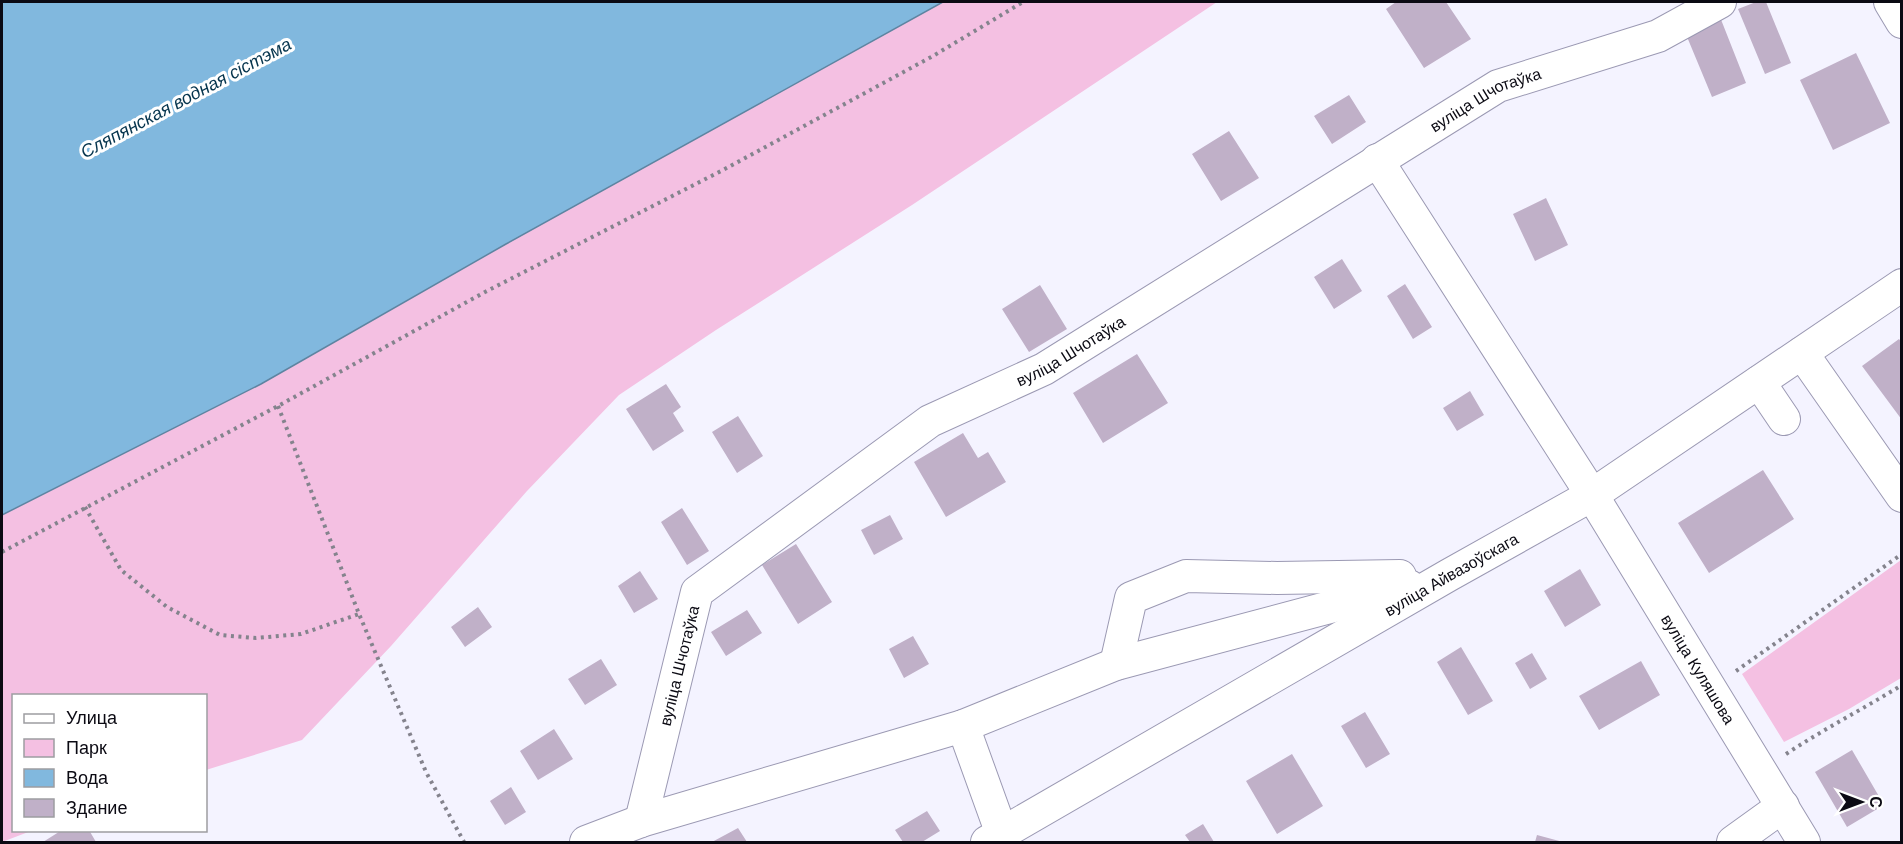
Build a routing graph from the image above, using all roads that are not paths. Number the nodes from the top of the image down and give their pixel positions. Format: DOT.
graph roads {
  1 [pos="1720,2"];
  2 [pos="1890,2"];
  3 [pos="1902,22"];
  4 [pos="1377,160"];
  5 [pos="1902,285"];
  6 [pos="1802,353"];
  7 [pos="1759,382"];
  8 [pos="1784,419"];
  9 [pos="1592,495"];
  10 [pos="1902,496"];
  11 [pos="1449,575"];
  12 [pos="1116,663"];
  13 [pos="963,726"];
  14 [pos="1783,806"];
  15 [pos="628,831"];
  16 [pos="994,838"];
  17 [pos="586,843"];
  18 [pos="1733,843"];
  19 [pos="1804,843"];
  1 -- 4 [label="street, вуліца Шчотаўка"];
  2 -- 3 [label="street"];
  4 -- 9 [label="street, вуліца Куляшова"];
  4 -- 15 [label="street, вуліца Шчотаўка"];
  5 -- 6 [label="street, вуліца Айвазоўскага"];
  6 -- 7 [label="street, вуліца Айвазоўскага"];
  6 -- 10 [label="street"];
  7 -- 8 [label="street"];
  7 -- 9 [label="street, вуліца Айвазоўскага"];
  9 -- 11 [label="street, вуліца Айвазоўскага"];
  9 -- 14 [label="street, вуліца Куляшова"];
  11 -- 12 [label="street"];
  11 -- 12 [label="street"];
  11 -- 16 [label="street, вуліца Айвазоўскага"];
  12 -- 13 [label="street"];
  13 -- 15 [label="street"];
  13 -- 16 [label="street"];
  14 -- 18 [label="street"];
  14 -- 19 [label="street, вуліца Куляшова"];
  15 -- 17 [label="street"];
}
